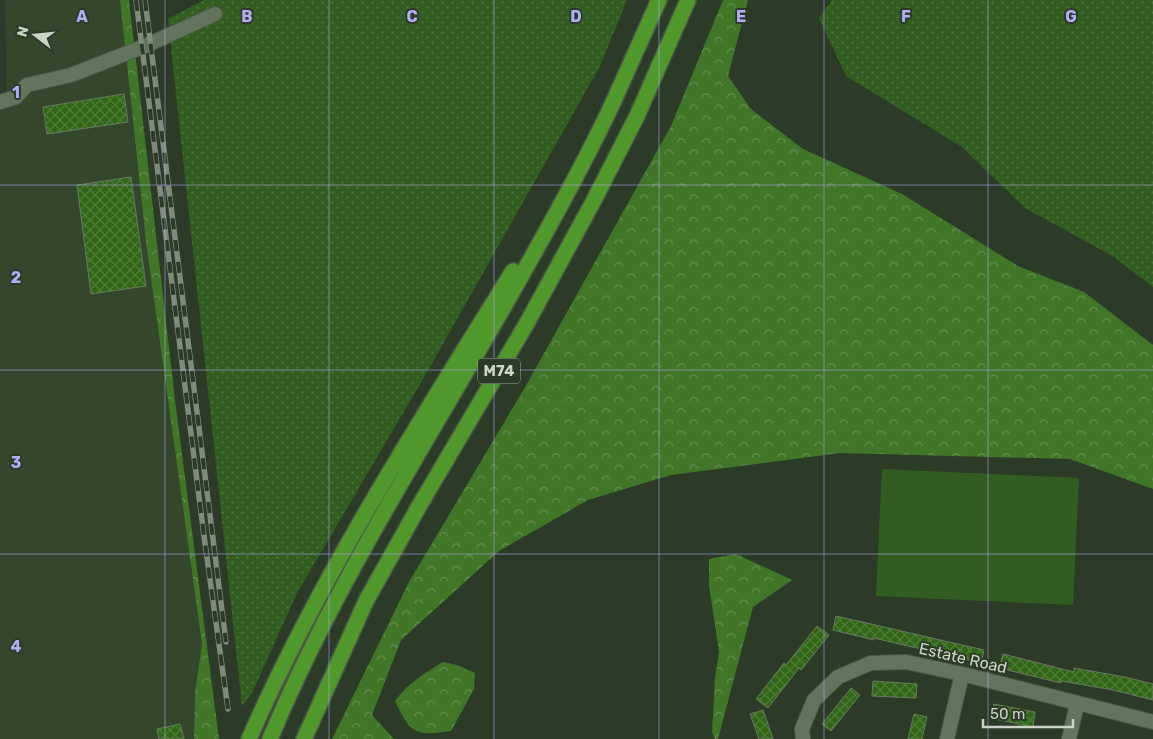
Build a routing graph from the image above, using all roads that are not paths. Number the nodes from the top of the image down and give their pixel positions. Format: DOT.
graph roads {
  1 [pos="659,0"];
  2 [pos="688,0"];
  3 [pos="215,14"];
  4 [pos="0,102"];
  5 [pos="610,108"];
  6 [pos="962,674"];
  7 [pos="1076,704"];
  8 [pos="1153,722"];
  9 [pos="266,737"];
  10 [pos="249,739"];
  11 [pos="304,739"];
  12 [pos="803,739"];
  13 [pos="947,739"];
  14 [pos="1069,739"];
  1 -- 5 [label="highway, M74"];
  2 -- 11 [label="highway, M74"];
  3 -- 4 [label="street"];
  5 -- 9 [label="highway, M74"];
  5 -- 10 [label="highway"];
  6 -- 7 [label="street, Estate Road"];
  6 -- 12 [label="street, Estate Road"];
  6 -- 13 [label="street"];
  7 -- 8 [label="street, Estate Road"];
  7 -- 14 [label="street"];
}
